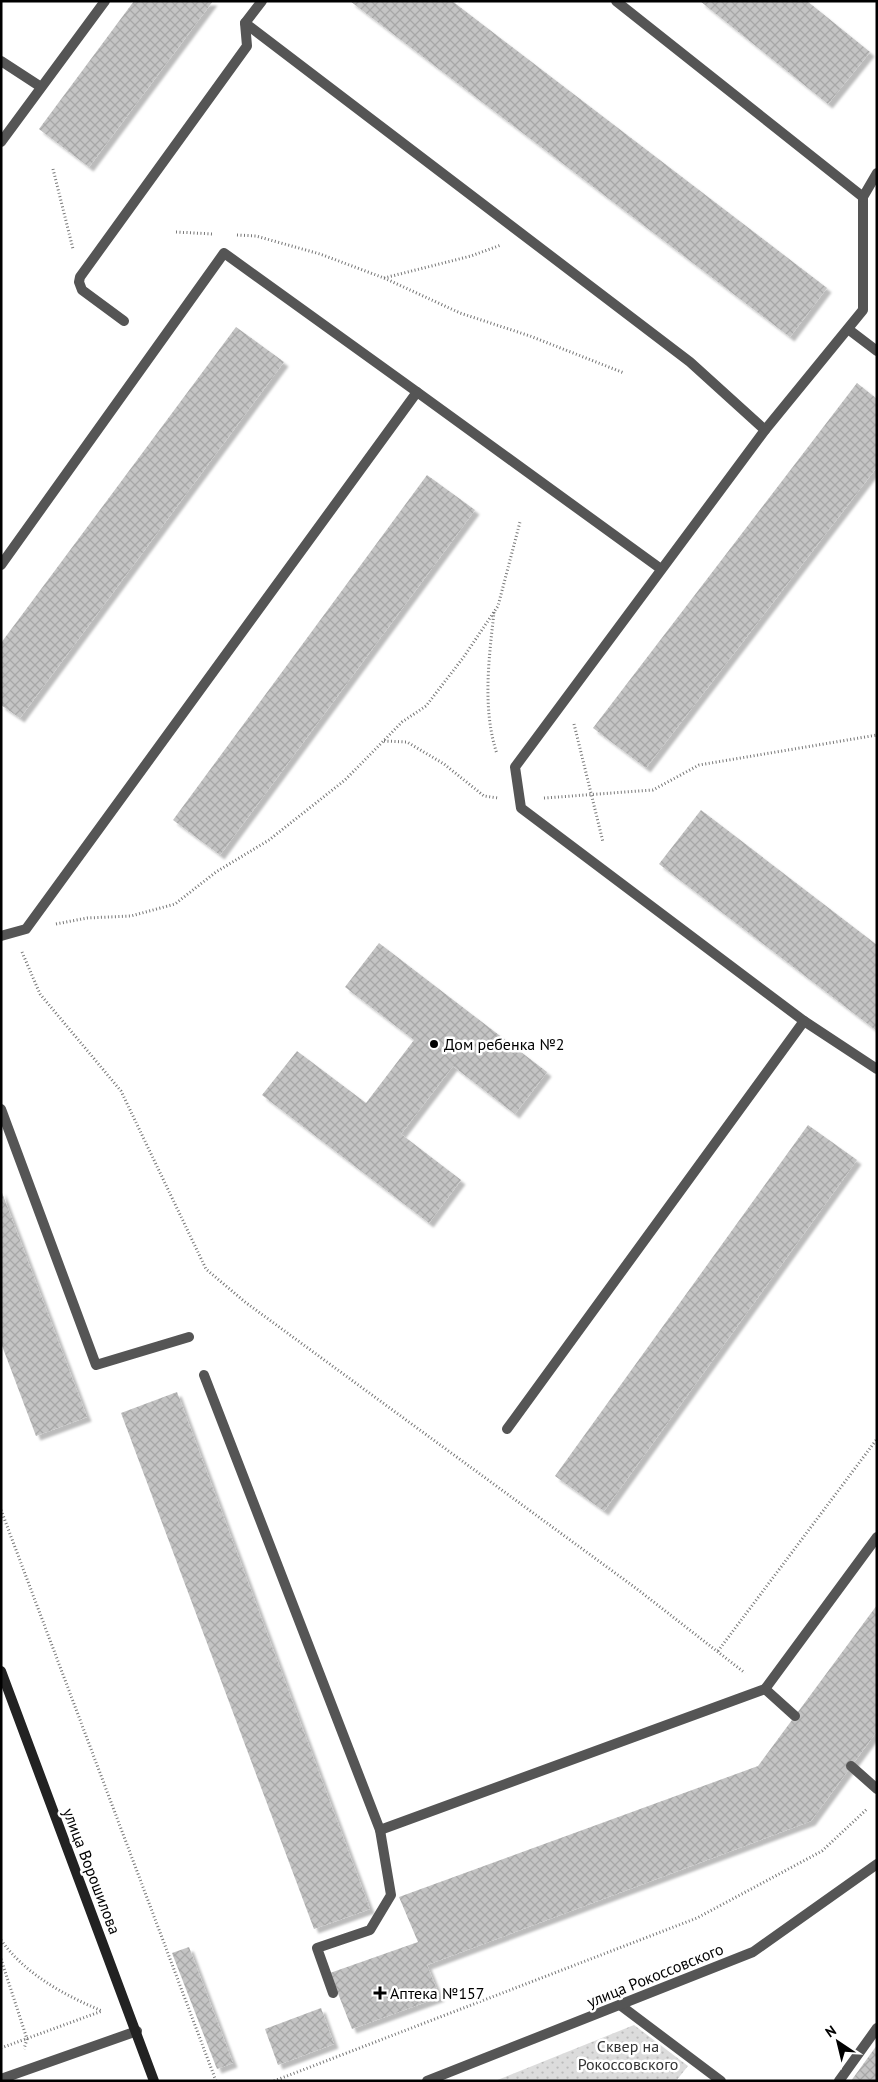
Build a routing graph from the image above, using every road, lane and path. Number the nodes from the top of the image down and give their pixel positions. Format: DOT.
graph roads {
  1 [pos="105,1"];
  2 [pos="262,1"];
  3 [pos="616,1"];
  4 [pos="246,24"];
  5 [pos="1,61"];
  6 [pos="40,87"];
  7 [pos="1,142"];
  8 [pos="53,169"];
  9 [pos="877,173"];
  10 [pos="863,198"];
  11 [pos="176,232"];
  12 [pos="521,233"];
  13 [pos="216,234"];
  14 [pos="236,235"];
  15 [pos="80,277"];
  16 [pos="384,278"];
  17 [pos="124,321"];
  18 [pos="848,328"];
  19 [pos="877,351"];
  20 [pos="624,373"];
  21 [pos="417,392"];
  22 [pos="765,430"];
  23 [pos="520,522"];
  24 [pos="1,565"];
  25 [pos="661,569"];
  26 [pos="494,611"];
  27 [pos="572,691"];
  28 [pos="877,735"];
  29 [pos="383,741"];
  30 [pos="499,759"];
  31 [pos="590,794"];
  32 [pos="520,800"];
  33 [pos="613,877"];
  34 [pos="26,929"];
  35 [pos="14,933"];
  36 [pos="1,936"];
  37 [pos="804,1021"];
  38 [pos="877,1069"];
  39 [pos="1,1110"];
  40 [pos="189,1337"];
  41 [pos="204,1375"];
  42 [pos="507,1429"];
  43 [pos="877,1439"];
  44 [pos="1,1510"];
  45 [pos="877,1537"];
  46 [pos="718,1651"];
  47 [pos="1,1671"];
  48 [pos="765,1689"];
  49 [pos="795,1716"];
  50 [pos="851,1766"];
  51 [pos="877,1789"];
  52 [pos="869,1807"];
  53 [pos="380,1830"];
  54 [pos="877,1864"];
  55 [pos="1,1940"];
  56 [pos="1,1959"];
  57 [pos="333,1993"];
  58 [pos="620,2005"];
  59 [pos="877,2028"];
  60 [pos="137,2031"];
  61 [pos="27,2039"];
  62 [pos="1,2048"];
  63 [pos="1,2079"];
  64 [pos="154,2081"];
  65 [pos="216,2081"];
  66 [pos="274,2081"];
  67 [pos="427,2081"];
  68 [pos="720,2081"];
  69 [pos="839,2081"];
  1 -- 6 [label="street"];
  2 -- 4 [label="street"];
  3 -- 10 [label="street"];
  4 -- 12 [label="street"];
  4 -- 15 [label="street"];
  5 -- 6 [label="street"];
  6 -- 7 [label="street"];
  8 -- 15 [label="path"];
  9 -- 10 [label="street"];
  10 -- 18 [label="street"];
  11 -- 13 [label="path"];
  12 -- 16 [label="path"];
  12 -- 22 [label="street"];
  14 -- 16 [label="path"];
  15 -- 17 [label="street"];
  16 -- 20 [label="path"];
  18 -- 19 [label="street"];
  18 -- 22 [label="street"];
  21 -- 24 [label="street"];
  21 -- 25 [label="street"];
  21 -- 34 [label="street"];
  22 -- 25 [label="street"];
  23 -- 26 [label="path"];
  25 -- 27 [label="street"];
  26 -- 29 [label="path"];
  26 -- 30 [label="path"];
  27 -- 31 [label="path"];
  27 -- 32 [label="street"];
  28 -- 31 [label="path"];
  29 -- 32 [label="path"];
  29 -- 34 [label="path"];
  31 -- 32 [label="path"];
  31 -- 33 [label="path"];
  32 -- 33 [label="street"];
  33 -- 37 [label="street"];
  34 -- 35 [label="street"];
  35 -- 36 [label="street"];
  35 -- 46 [label="path"];
  37 -- 38 [label="street"];
  37 -- 42 [label="street"];
  39 -- 40 [label="street"];
  41 -- 53 [label="street"];
  43 -- 46 [label="path"];
  44 -- 65 [label="path"];
  45 -- 48 [label="street"];
  46 -- 48 [label="path"];
  47 -- 60 [label="main road, улица Ворошилова"];
  48 -- 49 [label="street"];
  48 -- 53 [label="street"];
  50 -- 51 [label="street"];
  52 -- 66 [label="path"];
  53 -- 57 [label="street"];
  54 -- 58 [label="street, улица Рокоссовского"];
  55 -- 61 [label="path"];
  56 -- 61 [label="path"];
  58 -- 67 [label="street, улица Рокоссовского"];
  58 -- 68 [label="street"];
  59 -- 69 [label="street"];
  60 -- 63 [label="street"];
  60 -- 64 [label="main road, улица Ворошилова"];
  61 -- 62 [label="path"];
}
